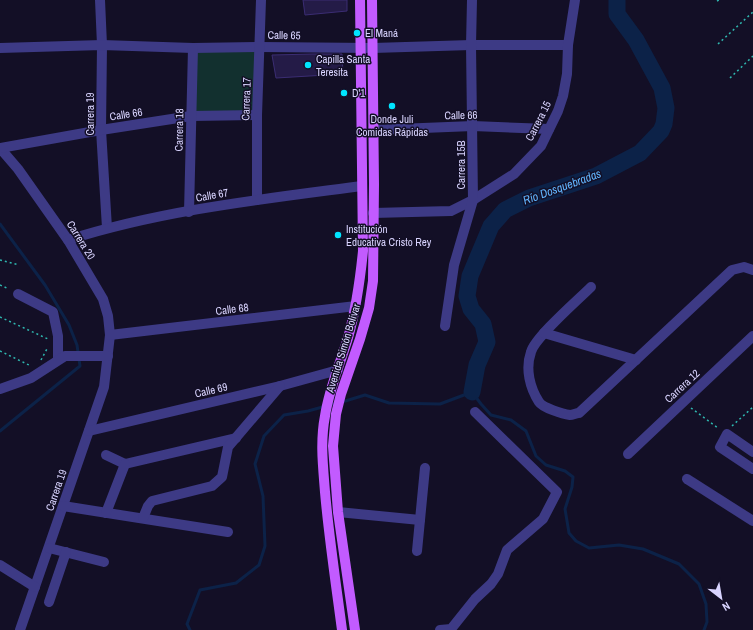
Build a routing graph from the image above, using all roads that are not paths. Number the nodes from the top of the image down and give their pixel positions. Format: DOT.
graph roads {
  1 [pos="100,0"];
  2 [pos="261,0"];
  3 [pos="360,0"];
  4 [pos="372,0"];
  5 [pos="472,0"];
  6 [pos="575,0"];
  7 [pos="102,45"];
  8 [pos="471,45"];
  9 [pos="568,46"];
  10 [pos="260,47"];
  11 [pos="0,48"];
  12 [pos="193,48"];
  13 [pos="361,48"];
  14 [pos="373,48"];
  15 [pos="257,115"];
  16 [pos="191,116"];
  17 [pos="473,126"];
  18 [pos="550,129"];
  19 [pos="101,130"];
  20 [pos="374,130"];
  21 [pos="0,148"];
  22 [pos="362,186"];
  23 [pos="257,200"];
  24 [pos="473,200"];
  25 [pos="189,212"];
  26 [pos="373,213"];
  27 [pos="106,228"];
  28 [pos="68,240"];
  29 [pos="753,270"];
  30 [pos="591,287"];
  31 [pos="18,294"];
  32 [pos="356,306"];
  33 [pos="445,326"];
  34 [pos="544,333"];
  35 [pos="110,335"];
  36 [pos="753,336"];
  37 [pos="104,356"];
  38 [pos="58,359"];
  39 [pos="636,360"];
  40 [pos="338,370"];
  41 [pos="280,386"];
  42 [pos="0,390"];
  43 [pos="475,412"];
  44 [pos="89,431"];
  45 [pos="236,438"];
  46 [pos="753,452"];
  47 [pos="628,454"];
  48 [pos="106,455"];
  49 [pos="125,464"];
  50 [pos="425,468"];
  51 [pos="753,469"];
  52 [pos="687,479"];
  53 [pos="63,506"];
  54 [pos="106,512"];
  55 [pos="338,512"];
  56 [pos="142,518"];
  57 [pos="420,520"];
  58 [pos="753,521"];
  59 [pos="228,532"];
  60 [pos="49,548"];
  61 [pos="417,551"];
  62 [pos="66,552"];
  63 [pos="104,562"];
  64 [pos="0,565"];
  65 [pos="348,578"];
  66 [pos="336,580"];
  67 [pos="35,587"];
  68 [pos="49,602"];
  69 [pos="451,629"];
  70 [pos="20,630"];
  71 [pos="342,630"];
  72 [pos="355,630"];
  73 [pos="440,630"];
  1 -- 7 [label="street, Carrera 19"];
  2 -- 10 [label="street, Carrera 17"];
  3 -- 13 [label="main road, Avenida Simón Bolívar"];
  4 -- 14 [label="main road, Avenida Simón Bolívar"];
  5 -- 8 [label="street, Carrera 15B"];
  6 -- 9 [label="street, Carrera 15"];
  7 -- 11 [label="street, Calle 65"];
  7 -- 12 [label="street, Calle 65"];
  7 -- 19 [label="street, Carrera 19"];
  8 -- 9 [label="street, Calle 65"];
  8 -- 14 [label="street, Calle 65"];
  8 -- 17 [label="street, Carrera 15B"];
  9 -- 18 [label="street, Carrera 15"];
  10 -- 12 [label="street, Calle 65"];
  10 -- 13 [label="street, Calle 65"];
  10 -- 15 [label="street, Carrera 17"];
  12 -- 16 [label="street, Carrera 18"];
  13 -- 14 [label="street, Calle 65"];
  13 -- 22 [label="main road, Avenida Simón Bolívar"];
  14 -- 20 [label="main road, Avenida Simón Bolívar"];
  15 -- 16 [label="street, Calle 66"];
  15 -- 23 [label="street, Carrera 17"];
  16 -- 19 [label="street, Calle 66"];
  16 -- 25 [label="street, Carrera 18"];
  17 -- 18 [label="street, Calle 66"];
  17 -- 20 [label="street, Calle 66"];
  17 -- 24 [label="street, Carrera 15B"];
  18 -- 24 [label="street, Carrera 15"];
  19 -- 21 [label="street, Calle 66"];
  19 -- 27 [label="street, Carrera 19"];
  20 -- 26 [label="main road, Avenida Simón Bolívar"];
  21 -- 28 [label="street, Carrera 20"];
  22 -- 23 [label="street, Calle 67"];
  22 -- 32 [label="main road, Avenida Simón Bolívar"];
  23 -- 25 [label="street, Calle 67"];
  24 -- 26 [label="street"];
  24 -- 33 [label="street, Carrera 15B"];
  25 -- 27 [label="street, Calle 67"];
  26 -- 55 [label="main road, Avenida Simón Bolívar"];
  27 -- 28 [label="street, Calle 67"];
  28 -- 35 [label="street, Carrera 20"];
  29 -- 39 [label="street"];
  30 -- 34 [label="street"];
  31 -- 38 [label="street"];
  32 -- 35 [label="street, Calle 68"];
  32 -- 40 [label="main road, Avenida Simón Bolívar"];
  34 -- 39 [label="street"];
  34 -- 39 [label="street"];
  35 -- 37 [label="street, Carrera 20"];
  36 -- 47 [label="street, Carrera 12"];
  37 -- 38 [label="street"];
  37 -- 44 [label="street, Carrera 19"];
  38 -- 42 [label="street"];
  40 -- 41 [label="street, Calle 69"];
  40 -- 66 [label="main road, Avenida Simón Bolívar"];
  41 -- 44 [label="street, Calle 69"];
  41 -- 45 [label="street"];
  43 -- 69 [label="street"];
  44 -- 53 [label="street, Carrera 19"];
  45 -- 49 [label="street"];
  45 -- 56 [label="street"];
  46 -- 51 [label="street"];
  48 -- 49 [label="street"];
  49 -- 54 [label="street"];
  50 -- 57 [label="street"];
  52 -- 58 [label="street"];
  53 -- 54 [label="street"];
  53 -- 60 [label="street, Carrera 19"];
  54 -- 56 [label="street"];
  55 -- 57 [label="street"];
  55 -- 65 [label="main road, Avenida Simón Bolívar"];
  56 -- 59 [label="street"];
  57 -- 61 [label="street"];
  60 -- 62 [label="street"];
  60 -- 67 [label="street, Carrera 19"];
  62 -- 63 [label="street"];
  62 -- 68 [label="street"];
  64 -- 67 [label="street"];
  65 -- 66 [label="main road"];
  65 -- 72 [label="main road, Avenida Simón Bolívar"];
  66 -- 71 [label="main road, Avenida Simón Bolívar"];
  67 -- 70 [label="street, Carrera 19"];
  69 -- 73 [label="street"];
}
